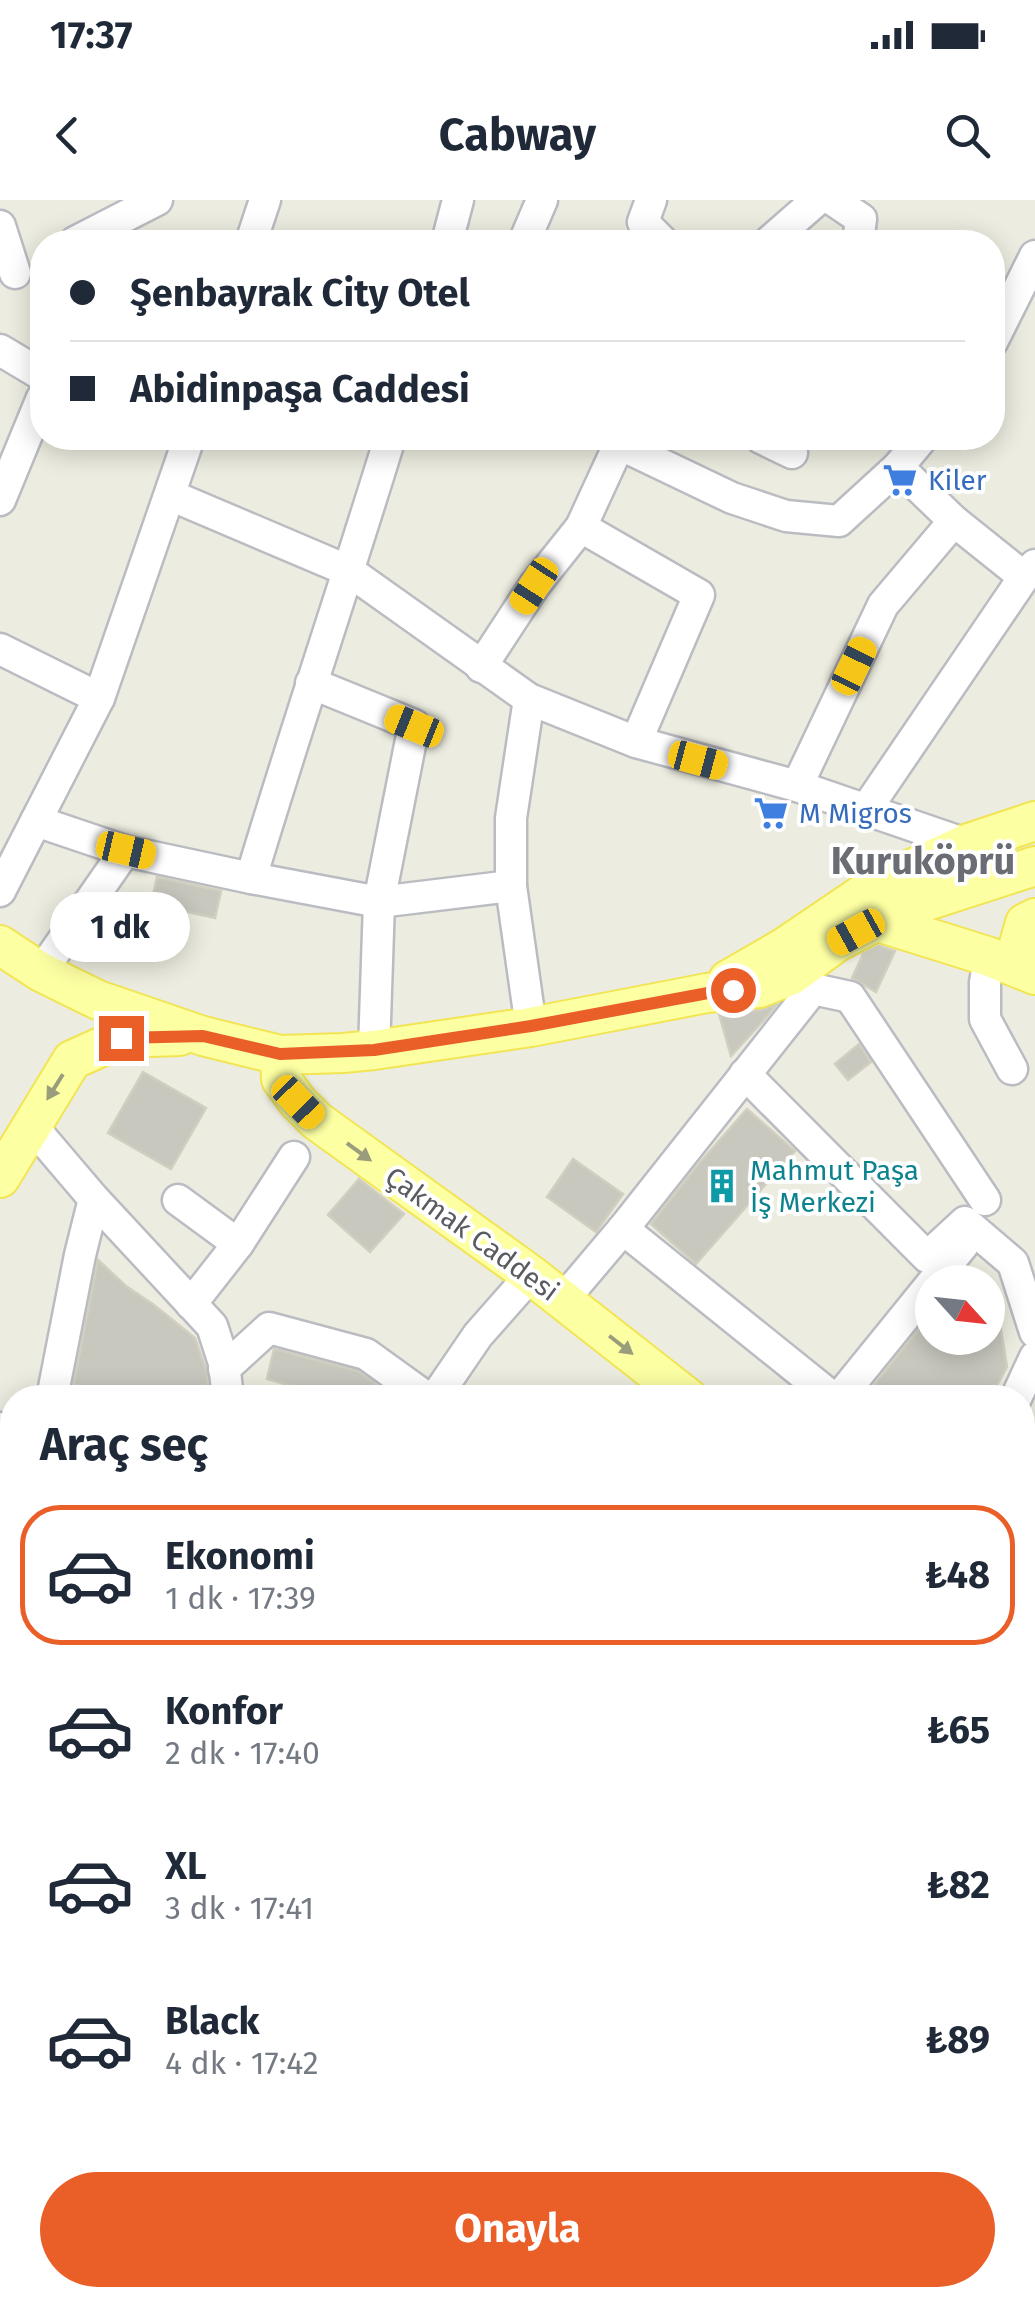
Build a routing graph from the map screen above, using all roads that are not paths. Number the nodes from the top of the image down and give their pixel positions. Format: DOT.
graph roads {
  1 [pos="156,200"];
  2 [pos="265,200"];
  3 [pos="458,200"];
  4 [pos="542,200"];
  5 [pos="652,200"];
  6 [pos="817,200"];
  7 [pos="833,200"];
  8 [pos="0,226"];
  9 [pos="98,230"];
  10 [pos="256,230"];
  11 [pos="449,230"];
  12 [pos="529,230"];
  13 [pos="651,230"];
  14 [pos="783,230"];
  15 [pos="859,230"];
  16 [pos="1035,256"];
  17 [pos="19,271"];
  18 [pos="1005,316"];
  19 [pos="0,350"];
  20 [pos="30,369"];
  21 [pos="30,427"];
  22 [pos="178,450"];
  23 [pos="386,450"];
  24 [pos="617,450"];
  25 [pos="639,450"];
  26 [pos="784,450"];
  27 [pos="912,450"];
  28 [pos="792,454"];
  29 [pos="898,467"];
  30 [pos="1,496"];
  31 [pos="170,496"];
  32 [pos="954,521"];
  33 [pos="581,527"];
  34 [pos="349,571"];
  35 [pos="1030,571"];
  36 [pos="0,649"];
  37 [pos="481,667"];
  38 [pos="311,683"];
  39 [pos="99,698"];
  40 [pos="529,699"];
  41 [pos="636,742"];
  42 [pos="797,786"];
  43 [pos="867,808"];
  44 [pos="36,821"];
  45 [pos="1035,821"];
  46 [pos="966,844"];
  47 [pos="126,850"];
  48 [pos="1035,866"];
  49 [pos="251,878"];
  50 [pos="511,886"];
  51 [pos="0,891"];
  52 [pos="378,902"];
  53 [pos="1035,918"];
  54 [pos="876,921"];
  55 [pos="0,945"];
  56 [pos="990,957"];
  57 [pos="41,972"];
  58 [pos="1030,973"];
  59 [pos="708,993"];
  60 [pos="531,1026"];
  61 [pos="203,1036"];
  62 [pos="358,1051"];
  63 [pos="280,1054"];
  64 [pos="1012,1070"];
  65 [pos="744,1074"];
  66 [pos="31,1125"];
  67 [pos="294,1157"];
  68 [pos="0,1178"];
  69 [pos="94,1199"];
  70 [pos="178,1200"];
  71 [pos="985,1200"];
  72 [pos="623,1229"];
  73 [pos="974,1230"];
  74 [pos="238,1244"];
  75 [pos="531,1275"];
  76 [pos="563,1300"];
  77 [pos="191,1304"];
  78 [pos="1035,1332"];
  79 [pos="1035,1358"];
  80 [pos="226,1383"];
  81 [pos="55,1385"];
  82 [pos="409,1385"];
  83 [pos="444,1385"];
  84 [pos="669,1385"];
  85 [pos="820,1385"];
  86 [pos="847,1385"];
  87 [pos="1022,1385"];
  1 -- 9 [label="street"];
  2 -- 10 [label="street"];
  3 -- 11 [label="street"];
  4 -- 12 [label="street"];
  5 -- 13 [label="street"];
  6 -- 14 [label="street"];
  7 -- 15 [label="street"];
  8 -- 17 [label="street"];
  16 -- 18 [label="street"];
  19 -- 20 [label="street"];
  21 -- 30 [label="street"];
  22 -- 31 [label="street"];
  23 -- 34 [label="street"];
  24 -- 33 [label="street"];
  25 -- 29 [label="street"];
  26 -- 28 [label="street"];
  27 -- 29 [label="street"];
  29 -- 32 [label="street"];
  31 -- 34 [label="street"];
  31 -- 39 [label="street"];
  32 -- 35 [label="street"];
  32 -- 42 [label="street"];
  33 -- 37 [label="street"];
  33 -- 41 [label="street"];
  34 -- 37 [label="street"];
  34 -- 38 [label="street"];
  35 -- 43 [label="street"];
  36 -- 39 [label="street"];
  37 -- 40 [label="street"];
  38 -- 49 [label="street"];
  38 -- 52 [label="street"];
  39 -- 44 [label="street"];
  40 -- 41 [label="street"];
  40 -- 50 [label="street"];
  41 -- 42 [label="street"];
  42 -- 43 [label="street"];
  43 -- 46 [label="street"];
  44 -- 47 [label="street"];
  44 -- 51 [label="street"];
  45 -- 46 [label="main road"];
  46 -- 59 [label="main road"];
  47 -- 49 [label="street"];
  47 -- 57 [label="street"];
  48 -- 54 [label="main road"];
  49 -- 52 [label="street"];
  50 -- 52 [label="street"];
  50 -- 60 [label="street"];
  52 -- 62 [label="street"];
  53 -- 58 [label="main road"];
  54 -- 56 [label="main road"];
  54 -- 59 [label="main road"];
  55 -- 57 [label="main road"];
  56 -- 58 [label="main road"];
  56 -- 64 [label="street"];
  57 -- 61 [label="main road"];
  59 -- 60 [label="main road"];
  60 -- 62 [label="main road"];
  61 -- 63 [label="main road"];
  61 -- 66 [label="main road, one-way"];
  62 -- 63 [label="main road"];
  63 -- 75 [label="main road, Çakmak Caddesi, one-way"];
  65 -- 71 [label="street"];
  65 -- 72 [label="street"];
  65 -- 73 [label="street"];
  66 -- 68 [label="main road"];
  66 -- 69 [label="street"];
  67 -- 74 [label="street"];
  69 -- 77 [label="street"];
  69 -- 81 [label="street"];
  70 -- 74 [label="street"];
  72 -- 76 [label="street"];
  72 -- 85 [label="street"];
  73 -- 78 [label="street"];
  73 -- 86 [label="street"];
  74 -- 77 [label="street"];
  75 -- 76 [label="main road, Çakmak Caddesi"];
  75 -- 83 [label="street"];
  76 -- 84 [label="main road, Çakmak Caddesi, one-way"];
  77 -- 80 [label="street"];
  79 -- 87 [label="street"];
  80 -- 82 [label="street"];
}
